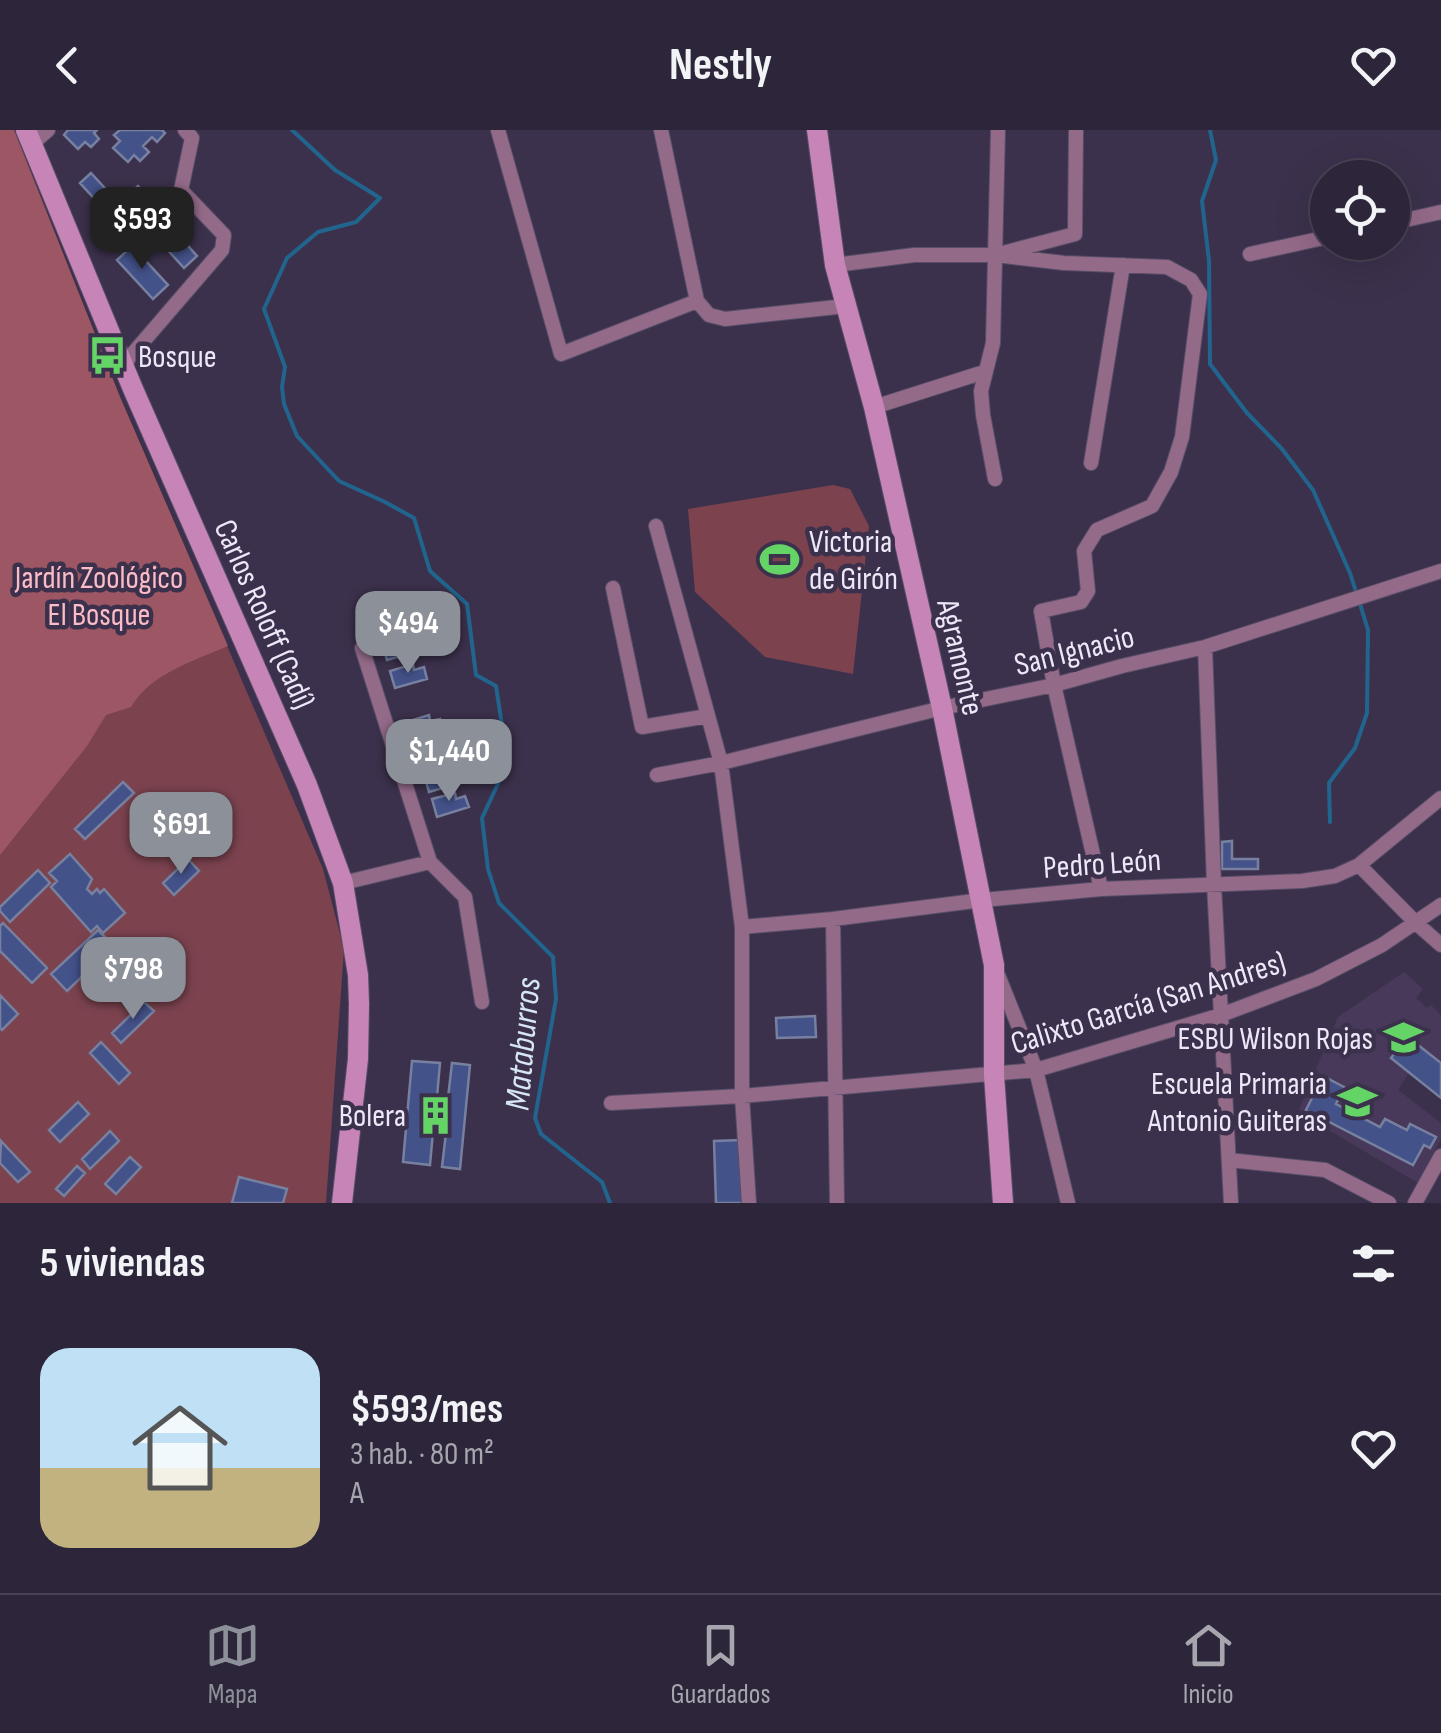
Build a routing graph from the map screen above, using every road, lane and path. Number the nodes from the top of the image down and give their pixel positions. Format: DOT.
graph roads {
  1 [pos="48,130"];
  2 [pos="186,130"];
  3 [pos="498,130"];
  4 [pos="662,130"];
  5 [pos="817,130"];
  6 [pos="998,130"];
  7 [pos="1076,130"];
  8 [pos="29,137"];
  9 [pos="1441,212"];
  10 [pos="1410,219"];
  11 [pos="1310,241"];
  12 [pos="1250,254"];
  13 [pos="996,255"];
  14 [pos="1123,265"];
  15 [pos="835,266"];
  16 [pos="697,301"];
  17 [pos="846,306"];
  18 [pos="123,366"];
  19 [pos="984,372"];
  20 [pos="874,407"];
  21 [pos="1091,463"];
  22 [pos="995,479"];
  23 [pos="656,526"];
  24 [pos="1441,571"];
  25 [pos="613,588"];
  26 [pos="1205,647"];
  27 [pos="362,648"];
  28 [pos="1054,685"];
  29 [pos="942,708"];
  30 [pos="708,716"];
  31 [pos="720,763"];
  32 [pos="657,775"];
  33 [pos="1441,798"];
  34 [pos="430,862"];
  35 [pos="1359,864"];
  36 [pos="342,883"];
  37 [pos="1214,884"];
  38 [pos="1101,889"];
  39 [pos="982,900"];
  40 [pos="1441,905"];
  41 [pos="833,920"];
  42 [pos="1416,923"];
  43 [pos="742,927"];
  44 [pos="1441,945"];
  45 [pos="994,965"];
  46 [pos="482,1002"];
  47 [pos="1220,1015"];
  48 [pos="1036,1070"];
  49 [pos="994,1076"];
  50 [pos="835,1088"];
  51 [pos="742,1096"];
  52 [pos="612,1102"];
  53 [pos="1441,1156"];
  54 [pos="1229,1160"];
  55 [pos="342,1203"];
  56 [pos="749,1203"];
  57 [pos="837,1203"];
  58 [pos="1003,1203"];
  59 [pos="1068,1203"];
  60 [pos="1231,1203"];
  61 [pos="1389,1203"];
  62 [pos="1415,1203"];
  1 -- 8 [label="street"];
  2 -- 18 [label="street"];
  3 -- 16 [label="street"];
  4 -- 16 [label="street"];
  5 -- 15 [label="street, Agramonte"];
  6 -- 13 [label="street"];
  7 -- 13 [label="street"];
  8 -- 18 [label="street, Carlos Roloff (Cadí)"];
  9 -- 10 [label="street"];
  11 -- 12 [label="street"];
  13 -- 14 [label="street"];
  13 -- 15 [label="street"];
  13 -- 19 [label="street"];
  14 -- 21 [label="street"];
  14 -- 28 [label="street"];
  15 -- 17 [label="street, Agramonte"];
  16 -- 17 [label="street"];
  17 -- 20 [label="street, Agramonte"];
  18 -- 36 [label="street, Carlos Roloff (Cadí)"];
  19 -- 20 [label="street"];
  19 -- 22 [label="street"];
  20 -- 29 [label="street, Agramonte"];
  23 -- 30 [label="street"];
  24 -- 26 [label="street, San Ignacio"];
  25 -- 30 [label="street"];
  26 -- 28 [label="street, San Ignacio"];
  26 -- 37 [label="street"];
  27 -- 34 [label="street"];
  28 -- 29 [label="street, San Ignacio"];
  28 -- 38 [label="street"];
  29 -- 31 [label="street, San Ignacio"];
  29 -- 39 [label="street, Agramonte"];
  30 -- 31 [label="street"];
  31 -- 32 [label="street, San Ignacio"];
  31 -- 43 [label="street"];
  33 -- 35 [label="street, Pedro León"];
  34 -- 36 [label="street"];
  34 -- 46 [label="street"];
  35 -- 37 [label="street, Pedro León"];
  35 -- 42 [label="street"];
  36 -- 55 [label="street, Carlos Roloff (Cadí)"];
  37 -- 38 [label="street, Pedro León"];
  37 -- 47 [label="street"];
  38 -- 39 [label="street, Pedro León"];
  39 -- 41 [label="street, Pedro León"];
  39 -- 45 [label="street, Agramonte"];
  40 -- 42 [label="street, Calixto García (San Andres)"];
  41 -- 43 [label="street, Pedro León"];
  41 -- 50 [label="street"];
  42 -- 44 [label="street"];
  42 -- 47 [label="street, Calixto García (San Andres)"];
  43 -- 51 [label="street"];
  45 -- 48 [label="street"];
  45 -- 49 [label="street, Agramonte"];
  47 -- 48 [label="street, Calixto García (San Andres)"];
  47 -- 54 [label="street"];
  48 -- 49 [label="street, Calixto García (San Andres)"];
  48 -- 59 [label="street"];
  49 -- 50 [label="street, Calixto García (San Andres)"];
  49 -- 58 [label="street, Agramonte"];
  50 -- 51 [label="street, Calixto García (San Andres)"];
  50 -- 57 [label="street"];
  51 -- 52 [label="street, Calixto García (San Andres)"];
  51 -- 56 [label="street"];
  53 -- 62 [label="street"];
  54 -- 60 [label="street"];
  54 -- 61 [label="street"];
}
